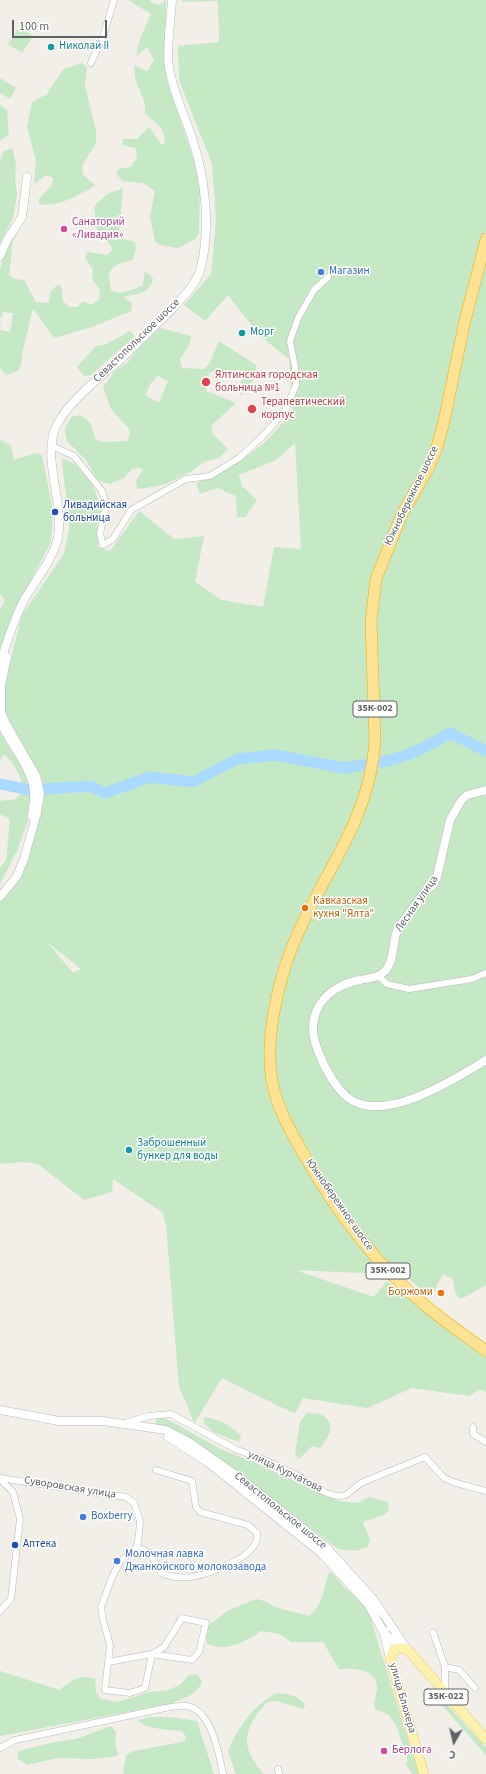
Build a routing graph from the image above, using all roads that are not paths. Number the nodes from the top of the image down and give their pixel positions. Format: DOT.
graph roads {
  1 [pos="114,0"];
  2 [pos="172,0"];
  3 [pos="91,63"];
  4 [pos="27,177"];
  5 [pos="486,239"];
  6 [pos="0,256"];
  7 [pos="486,256"];
  8 [pos="328,277"];
  9 [pos="54,447"];
  10 [pos="0,665"];
  11 [pos="0,721"];
  12 [pos="486,790"];
  13 [pos="0,892"];
  14 [pos="0,897"];
  15 [pos="486,973"];
  16 [pos="378,976"];
  17 [pos="486,1060"];
  18 [pos="427,1303"];
  19 [pos="486,1344"];
  20 [pos="486,1351"];
  21 [pos="0,1410"];
  22 [pos="0,1414"];
  23 [pos="121,1426"];
  24 [pos="473,1427"];
  25 [pos="486,1442"];
  26 [pos="156,1470"];
  27 [pos="0,1479"];
  28 [pos="486,1492"];
  29 [pos="137,1547"];
  30 [pos="0,1611"];
  31 [pos="389,1622"];
  32 [pos="433,1632"];
  33 [pos="384,1633"];
  34 [pos="405,1650"];
  35 [pos="152,1654"];
  36 [pos="391,1661"];
  37 [pos="108,1662"];
  38 [pos="445,1667"];
  39 [pos="475,1688"];
  40 [pos="445,1692"];
  41 [pos="486,1739"];
  42 [pos="486,1743"];
  43 [pos="0,1748"];
  44 [pos="223,1774"];
  45 [pos="424,1774"];
  1 -- 3 [label="street"];
  2 -- 9 [label="main road, Севастопольское шоссе"];
  4 -- 6 [label="main road"];
  5 -- 18 [label="highway, Южнобережное шоссе / 35К-002"];
  7 -- 18 [label="highway, Южнобережное шоссе / 35К-002"];
  8 -- 9 [label="street"];
  9 -- 10 [label="main road, Севастопольское шоссе"];
  9 -- 14 [label="main road"];
  11 -- 13 [label="main road"];
  12 -- 16 [label="main road, Лесная улица"];
  15 -- 16 [label="street"];
  16 -- 17 [label="main road"];
  18 -- 19 [label="highway, Южнобережное шоссе / 35К-002"];
  18 -- 20 [label="highway, Южнобережное шоссе / 35К-002"];
  21 -- 23 [label="main road, Севастопольское шоссе / 35К-022"];
  22 -- 23 [label="main road, Севастопольское шоссе / 35К-022"];
  23 -- 28 [label="street, улица Курчатова"];
  23 -- 31 [label="main road, Севастопольское шоссе / 35К-022"];
  23 -- 33 [label="main road, Севастопольское шоссе / 35К-022"];
  24 -- 25 [label="street"];
  26 -- 29 [label="street"];
  27 -- 29 [label="street, Суворовская улица"];
  27 -- 30 [label="street, Суворовская улица"];
  29 -- 37 [label="street"];
  31 -- 33 [label="main road"];
  31 -- 34 [label="main road, Севастопольское шоссе / 35К-022"];
  32 -- 38 [label="street"];
  33 -- 34 [label="main road, Севастопольское шоссе / 35К-022"];
  33 -- 36 [label="main road, улица Блюхера"];
  34 -- 36 [label="main road"];
  34 -- 40 [label="main road, Севастопольское шоссе / 35К-022"];
  34 -- 42 [label="main road, Севастопольское шоссе / 35К-022"];
  35 -- 35 [label="street"];
  35 -- 37 [label="street"];
  35 -- 37 [label="street"];
  36 -- 45 [label="main road, улица Блюхера"];
  38 -- 39 [label="street"];
  38 -- 40 [label="street"];
  40 -- 41 [label="main road, Севастопольское шоссе / 35К-022"];
  43 -- 44 [label="street"];
}
